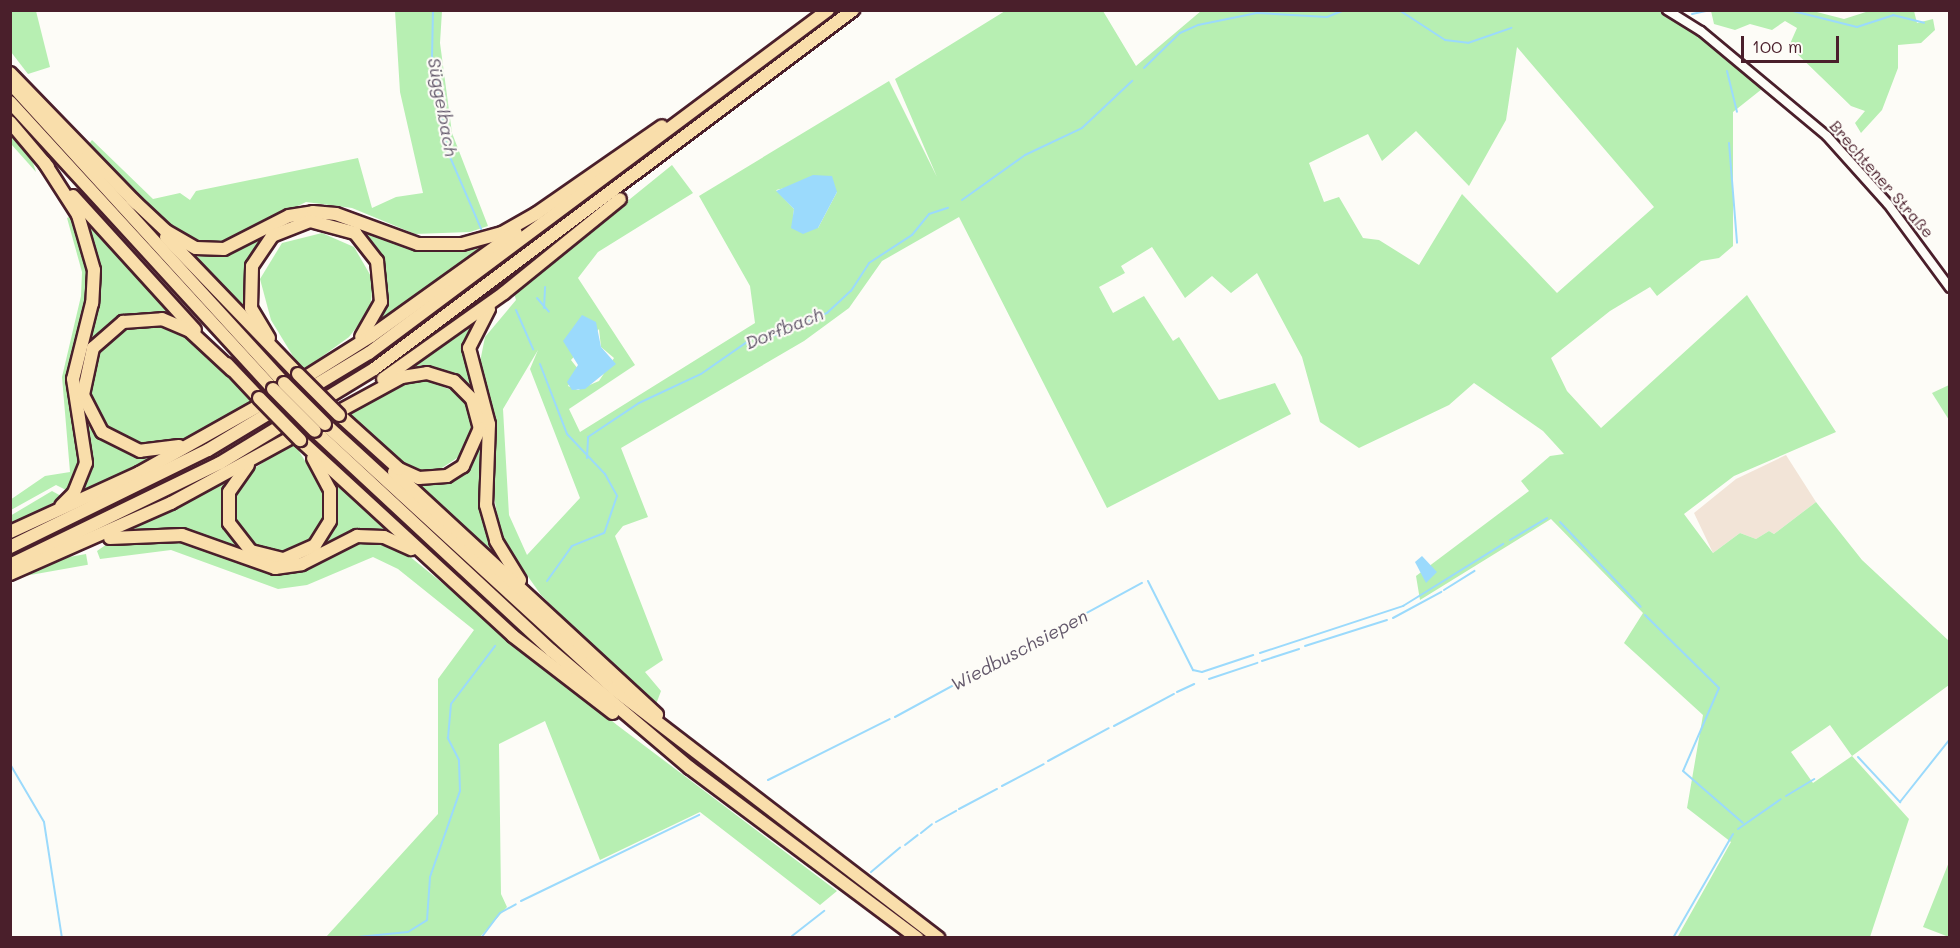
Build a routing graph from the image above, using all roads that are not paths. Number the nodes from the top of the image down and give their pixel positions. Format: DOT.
graph roads {
  1 [pos="828,10"];
  2 [pos="853,10"];
  3 [pos="1667,10"];
  4 [pos="10,73"];
  5 [pos="10,83"];
  6 [pos="10,102"];
  7 [pos="704,104"];
  8 [pos="10,122"];
  9 [pos="678,144"];
  10 [pos="44,162"];
  11 [pos="132,199"];
  12 [pos="537,213"];
  13 [pos="1950,288"];
  14 [pos="504,292"];
  15 [pos="334,360"];
  16 [pos="294,369"];
  17 [pos="232,370"];
  18 [pos="278,386"];
  19 [pos="358,397"];
  20 [pos="339,416"];
  21 [pos="320,428"];
  22 [pos="208,434"];
  23 [pos="300,440"];
  24 [pos="277,446"];
  25 [pos="30,522"];
  26 [pos="10,532"];
  27 [pos="80,546"];
  28 [pos="10,547"];
  29 [pos="10,565"];
  30 [pos="10,574"];
  31 [pos="466,594"];
  32 [pos="552,614"];
  33 [pos="695,754"];
  34 [pos="690,768"];
  35 [pos="841,875"];
  36 [pos="862,890"];
  37 [pos="917,938"];
  38 [pos="938,938"];
  1 -- 7 [label="highway"];
  2 -- 9 [label="highway"];
  3 -- 13 [label="street, Brechtener Straße"];
  4 -- 11 [label="highway"];
  5 -- 18 [label="highway"];
  6 -- 18 [label="highway"];
  7 -- 12 [label="highway"];
  7 -- 28 [label="highway"];
  8 -- 10 [label="highway"];
  9 -- 14 [label="highway"];
  9 -- 29 [label="highway"];
  10 -- 17 [label="highway"];
  10 -- 25 [label="highway"];
  11 -- 12 [label="highway"];
  11 -- 16 [label="highway"];
  12 -- 15 [label="highway"];
  14 -- 19 [label="highway"];
  14 -- 32 [label="highway"];
  15 -- 16 [label="highway"];
  15 -- 22 [label="highway"];
  16 -- 20 [label="highway, bridge"];
  17 -- 22 [label="highway"];
  17 -- 23 [label="highway, bridge"];
  18 -- 21 [label="highway, bridge"];
  19 -- 20 [label="highway"];
  19 -- 24 [label="highway"];
  20 -- 32 [label="highway"];
  21 -- 33 [label="highway"];
  21 -- 34 [label="highway"];
  22 -- 25 [label="highway"];
  23 -- 24 [label="highway"];
  23 -- 31 [label="highway"];
  24 -- 27 [label="highway"];
  25 -- 26 [label="highway"];
  27 -- 30 [label="highway"];
  27 -- 31 [label="highway"];
  31 -- 34 [label="highway"];
  32 -- 33 [label="highway"];
  33 -- 35 [label="highway"];
  34 -- 35 [label="highway"];
  35 -- 36 [label="highway"];
  36 -- 37 [label="highway"];
  36 -- 38 [label="highway"];
}
